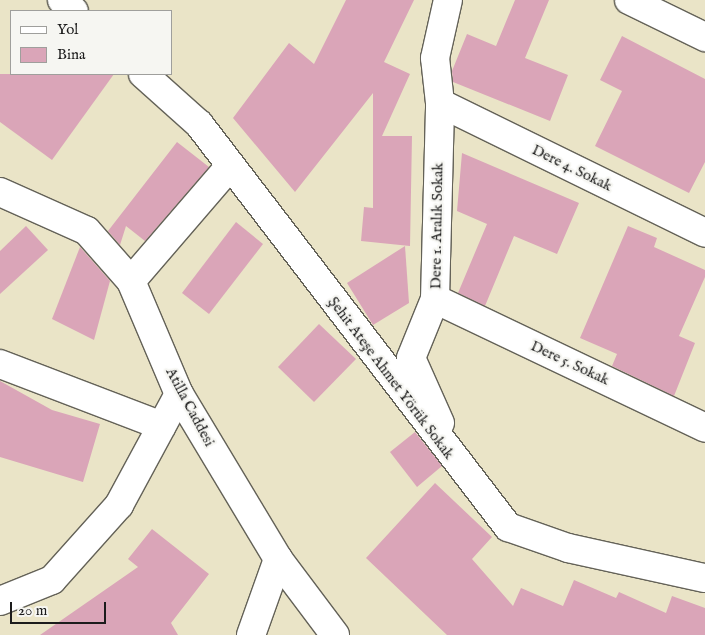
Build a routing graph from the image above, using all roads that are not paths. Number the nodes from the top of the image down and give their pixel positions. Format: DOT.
graph roads {
  1 [pos="62,0"];
  2 [pos="448,0"];
  3 [pos="629,0"];
  4 [pos="73,10"];
  5 [pos="705,37"];
  6 [pos="144,75"];
  7 [pos="440,103"];
  8 [pos="230,166"];
  9 [pos="0,192"];
  10 [pos="705,233"];
  11 [pos="131,281"];
  12 [pos="435,299"];
  13 [pos="0,364"];
  14 [pos="179,394"];
  15 [pos="162,426"];
  16 [pos="705,428"];
  17 [pos="460,468"];
  18 [pos="278,559"];
  19 [pos="705,578"];
  20 [pos="0,601"];
  21 [pos="251,635"];
  22 [pos="334,635"];
  1 -- 4 [label="street"];
  2 -- 7 [label="street, Dere 1. Aralık Sokak"];
  3 -- 5 [label="street"];
  6 -- 8 [label="street, Şehit Ateşe Ahmet Yörük Sokak"];
  7 -- 10 [label="street, Dere 4. Sokak"];
  7 -- 12 [label="street, Dere 1. Aralık Sokak"];
  8 -- 11 [label="street"];
  8 -- 17 [label="street, Şehit Ateşe Ahmet Yörük Sokak"];
  9 -- 11 [label="street, Atilla Caddesi"];
  11 -- 14 [label="street, Atilla Caddesi"];
  12 -- 16 [label="street, Dere 5. Sokak"];
  12 -- 17 [label="street, Dere 1. Aralık Sokak"];
  13 -- 15 [label="street"];
  14 -- 15 [label="street"];
  14 -- 18 [label="street, Atilla Caddesi"];
  15 -- 20 [label="street"];
  17 -- 19 [label="street, Şehit Ateşe Ahmet Yörük Sokak"];
  18 -- 21 [label="street"];
  18 -- 22 [label="street, Atilla Caddesi"];
}
